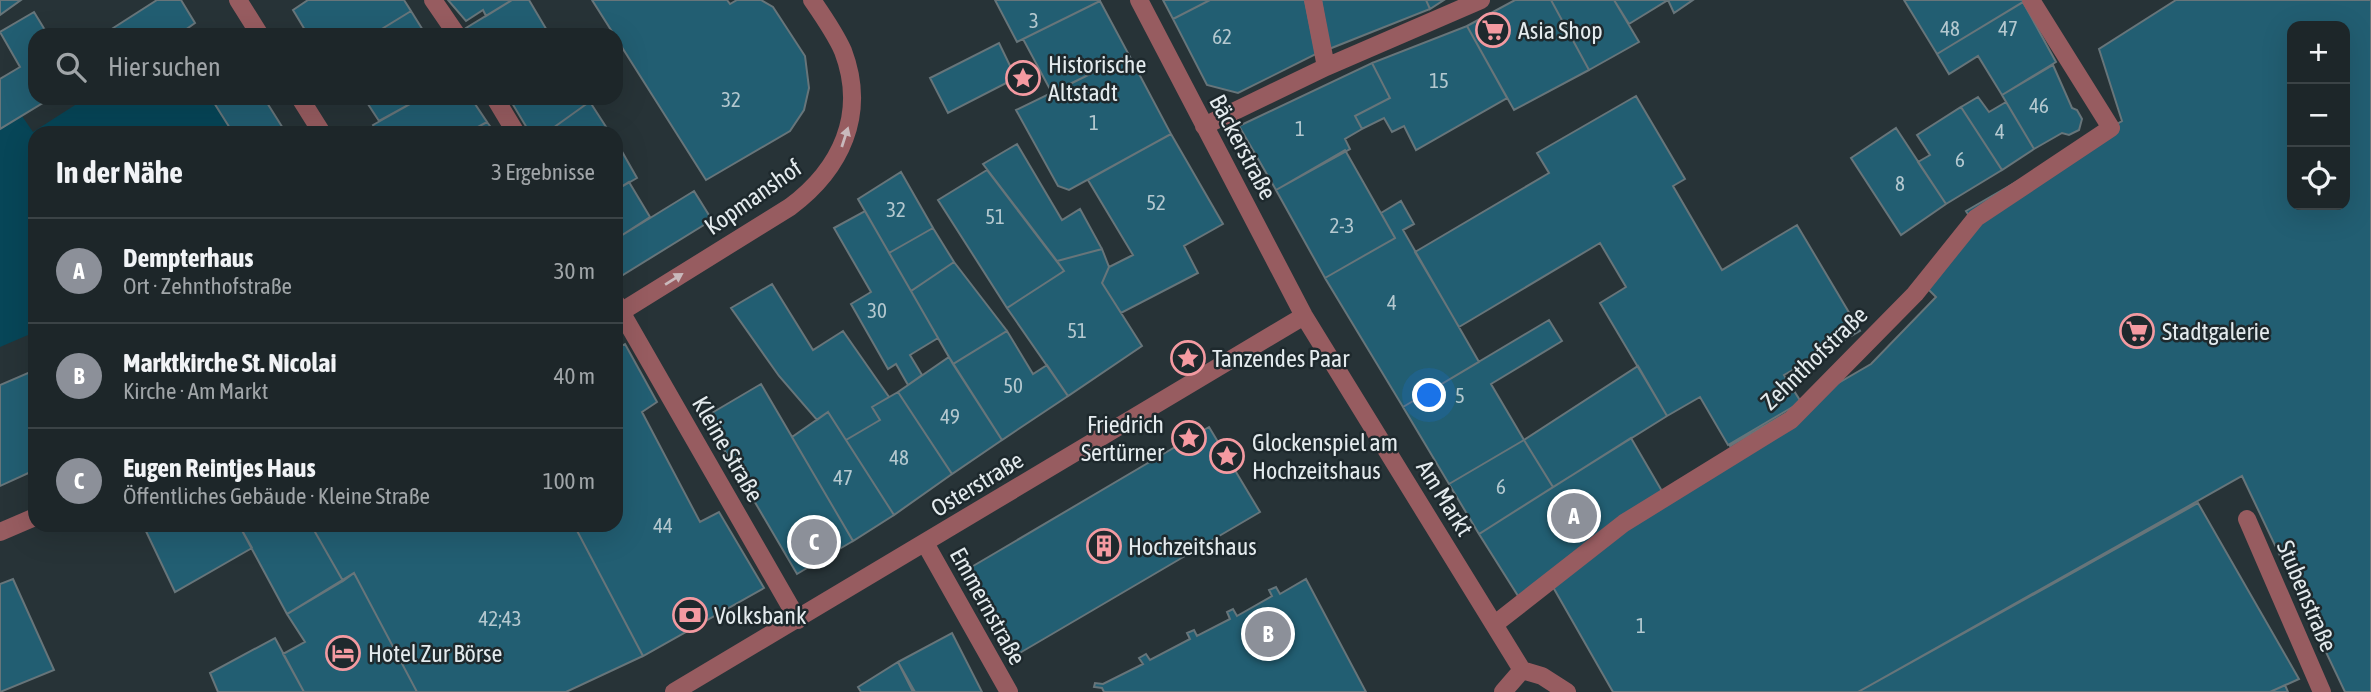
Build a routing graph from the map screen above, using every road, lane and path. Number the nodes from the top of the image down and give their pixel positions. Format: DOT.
graph roads {
  1 [pos="238,0"];
  2 [pos="433,0"];
  3 [pos="812,0"];
  4 [pos="1139,0"];
  5 [pos="1313,0"];
  6 [pos="1481,0"];
  7 [pos="2031,0"];
  8 [pos="256,28"];
  9 [pos="452,28"];
  10 [pos="1326,67"];
  11 [pos="304,105"];
  12 [pos="499,105"];
  13 [pos="1204,125"];
  14 [pos="318,126"];
  15 [pos="512,126"];
  16 [pos="623,307"];
  17 [pos="1304,316"];
  18 [pos="623,319"];
  19 [pos="2247,519"];
  20 [pos="28,520"];
  21 [pos="0,531"];
  22 [pos="925,543"];
  23 [pos="798,620"];
  24 [pos="1494,624"];
  25 [pos="1522,670"];
  26 [pos="674,692"];
  27 [pos="1009,692"];
  28 [pos="1503,692"];
  29 [pos="1567,692"];
  30 [pos="2322,692"];
  1 -- 8 [label="street"];
  2 -- 9 [label="street"];
  16 -- 3 [label="street, Kopmanshof, one-way"];
  4 -- 13 [label="street, Bäckerstraße"];
  5 -- 10 [label="street"];
  6 -- 10 [label="street"];
  7 -- 24 [label="street, Zehnthofstraße"];
  10 -- 13 [label="street"];
  11 -- 14 [label="street"];
  12 -- 15 [label="street"];
  13 -- 17 [label="street, Bäckerstraße"];
  17 -- 22 [label="street, Osterstraße"];
  17 -- 24 [label="street, Am Markt"];
  18 -- 23 [label="street, Kleine Straße"];
  19 -- 30 [label="street, Stubenstraße"];
  20 -- 21 [label="street"];
  22 -- 23 [label="street, Osterstraße"];
  22 -- 27 [label="street, Emmernstraße"];
  23 -- 26 [label="street, Osterstraße"];
  24 -- 25 [label="street, Am Markt"];
  25 -- 28 [label="street"];
  25 -- 29 [label="street"];
}
